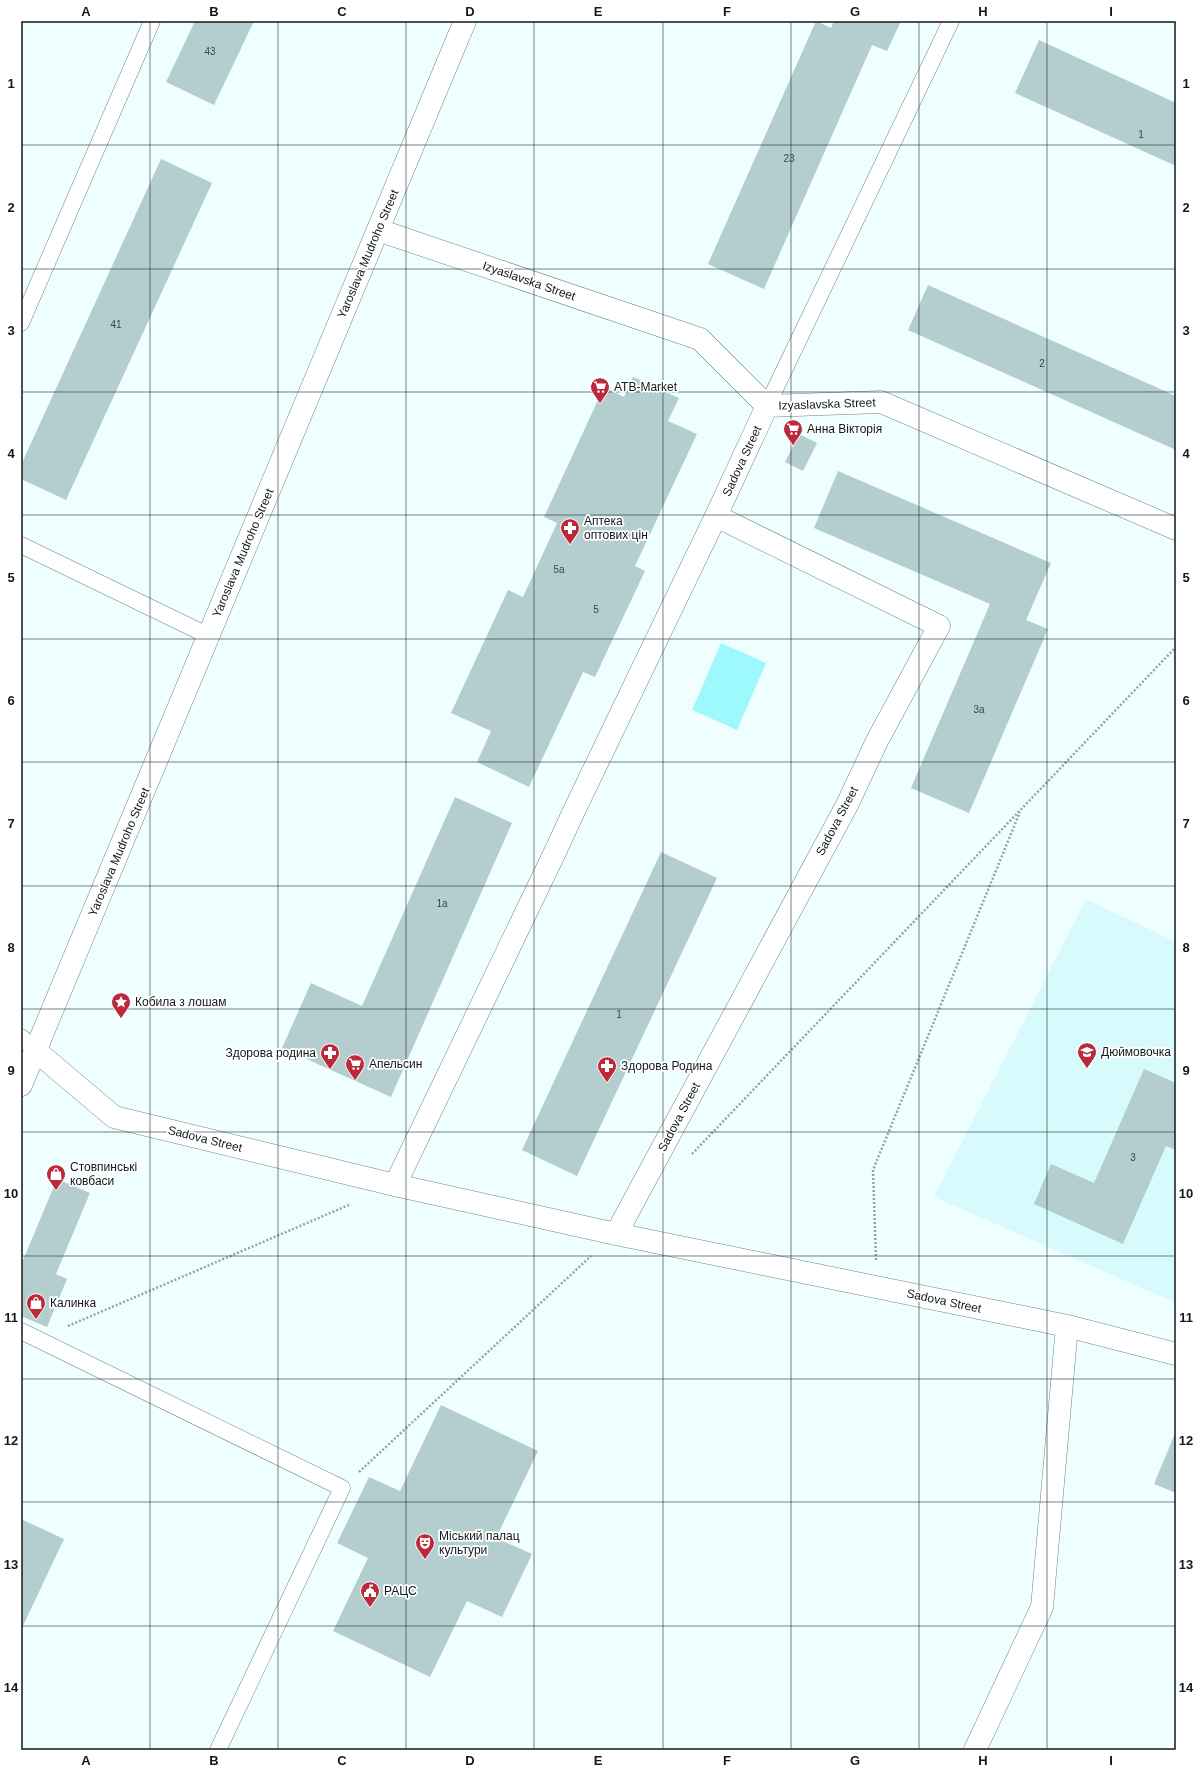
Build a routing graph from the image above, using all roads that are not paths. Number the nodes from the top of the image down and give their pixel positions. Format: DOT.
graph roads {
  1 [pos="152,21"];
  2 [pos="465,21"];
  3 [pos="951,21"];
  4 [pos="378,230"];
  5 [pos="21,323"];
  6 [pos="767,406"];
  7 [pos="716,516"];
  8 [pos="1176,528"];
  9 [pos="21,545"];
  10 [pos="209,636"];
  11 [pos="28,1044"];
  12 [pos="21,1085"];
  13 [pos="395,1185"];
  14 [pos="616,1234"];
  15 [pos="1067,1326"];
  16 [pos="21,1331"];
  17 [pos="1176,1354"];
  18 [pos="218,1750"];
  19 [pos="975,1750"];
  1 -- 5 [label="lane"];
  2 -- 4 [label="street, Yaroslava Mudroho Street"];
  3 -- 6 [label="lane"];
  4 -- 6 [label="street, Izyaslavska Street"];
  4 -- 10 [label="street, Yaroslava Mudroho Street"];
  6 -- 7 [label="street, Sadova Street"];
  6 -- 8 [label="street, Izyaslavska Street"];
  7 -- 13 [label="street, Sadova Street"];
  7 -- 14 [label="street, Sadova Street"];
  9 -- 10 [label="lane"];
  10 -- 11 [label="street, Yaroslava Mudroho Street"];
  11 -- 12 [label="street, Yaroslava Mudroho Street"];
  11 -- 13 [label="street, Sadova Street"];
  13 -- 14 [label="street, Sadova Street"];
  14 -- 15 [label="street, Sadova Street"];
  15 -- 17 [label="street, Sadova Street"];
  15 -- 19 [label="street"];
  16 -- 18 [label="lane"];
}
